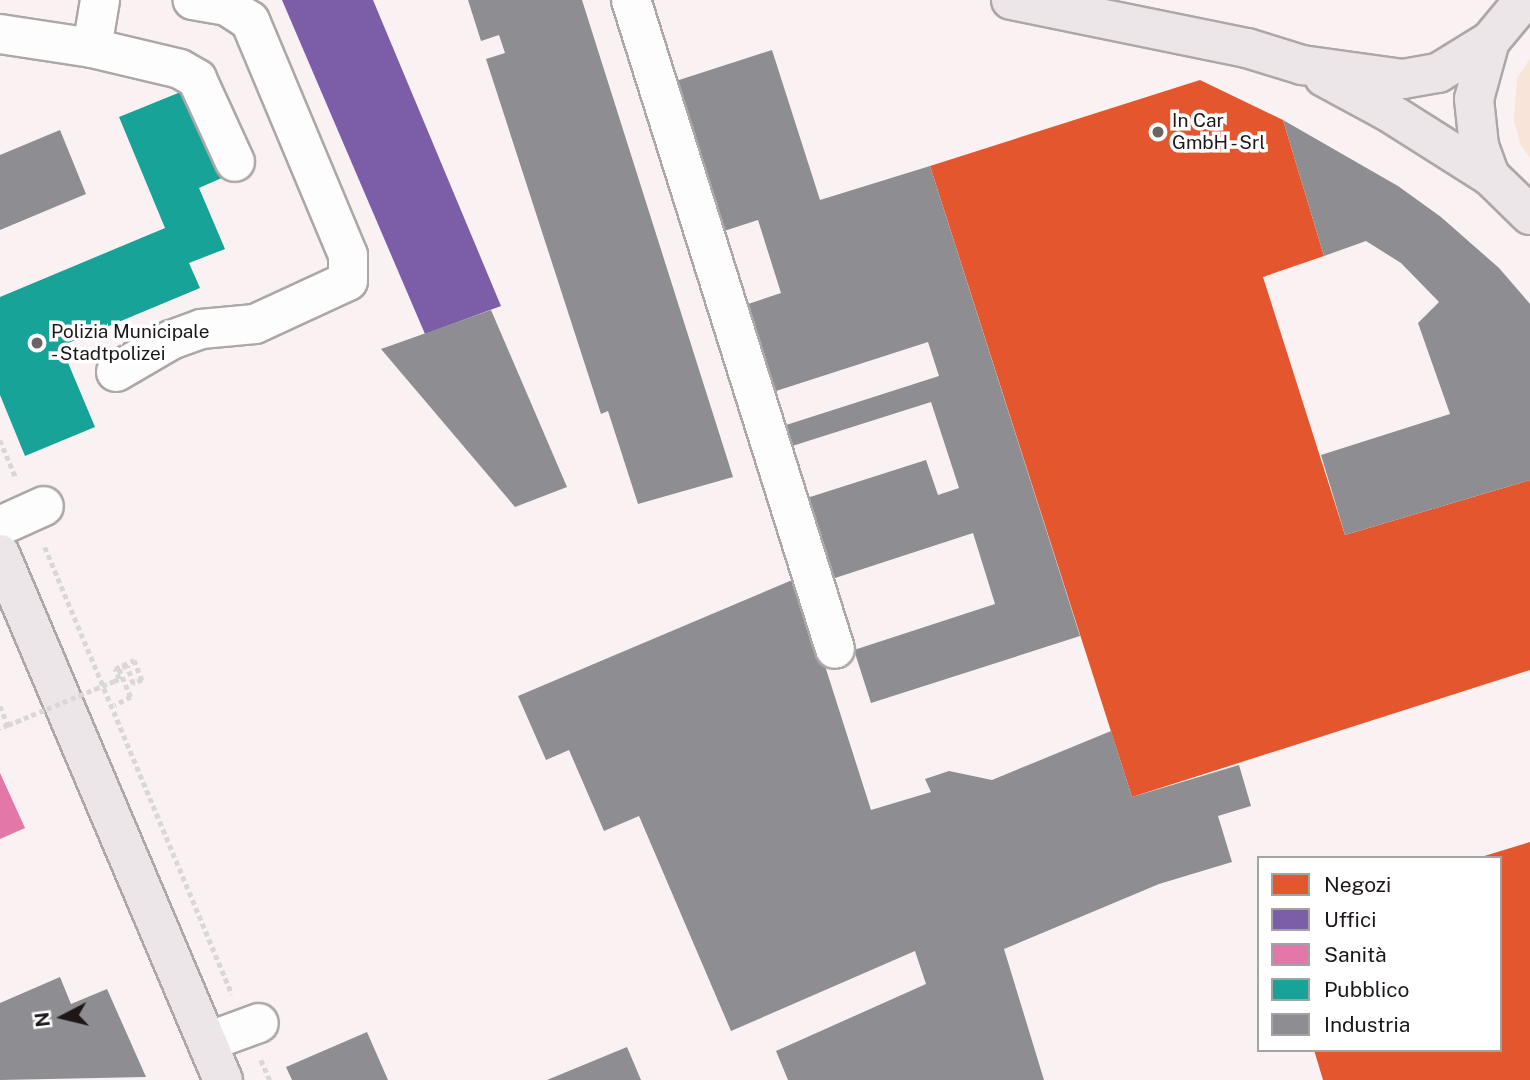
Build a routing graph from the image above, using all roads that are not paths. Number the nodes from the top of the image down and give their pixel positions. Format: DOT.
graph roads {
  1 [pos="100,0"];
  2 [pos="193,0"];
  3 [pos="631,0"];
  4 [pos="1011,0"];
  5 [pos="1524,0"];
  6 [pos="0,34"];
  7 [pos="1490,41"];
  8 [pos="92,48"];
  9 [pos="1302,65"];
  10 [pos="236,162"];
  11 [pos="1490,176"];
  12 [pos="1530,215"];
  13 [pos="116,372"];
  14 [pos="0,554"];
  15 [pos="835,649"];
  16 [pos="252,1025"];
  17 [pos="207,1042"];
  18 [pos="223,1080"];
  1 -- 8 [label="street"];
  2 -- 13 [label="street"];
  3 -- 15 [label="street"];
  4 -- 9 [label="main road"];
  5 -- 7 [label="main road"];
  6 -- 8 [label="street"];
  7 -- 9 [label="main road"];
  7 -- 11 [label="main road"];
  8 -- 10 [label="street"];
  9 -- 11 [label="main road"];
  11 -- 12 [label="main road"];
  14 -- 17 [label="main road"];
  16 -- 17 [label="street"];
  17 -- 18 [label="main road"];
}
